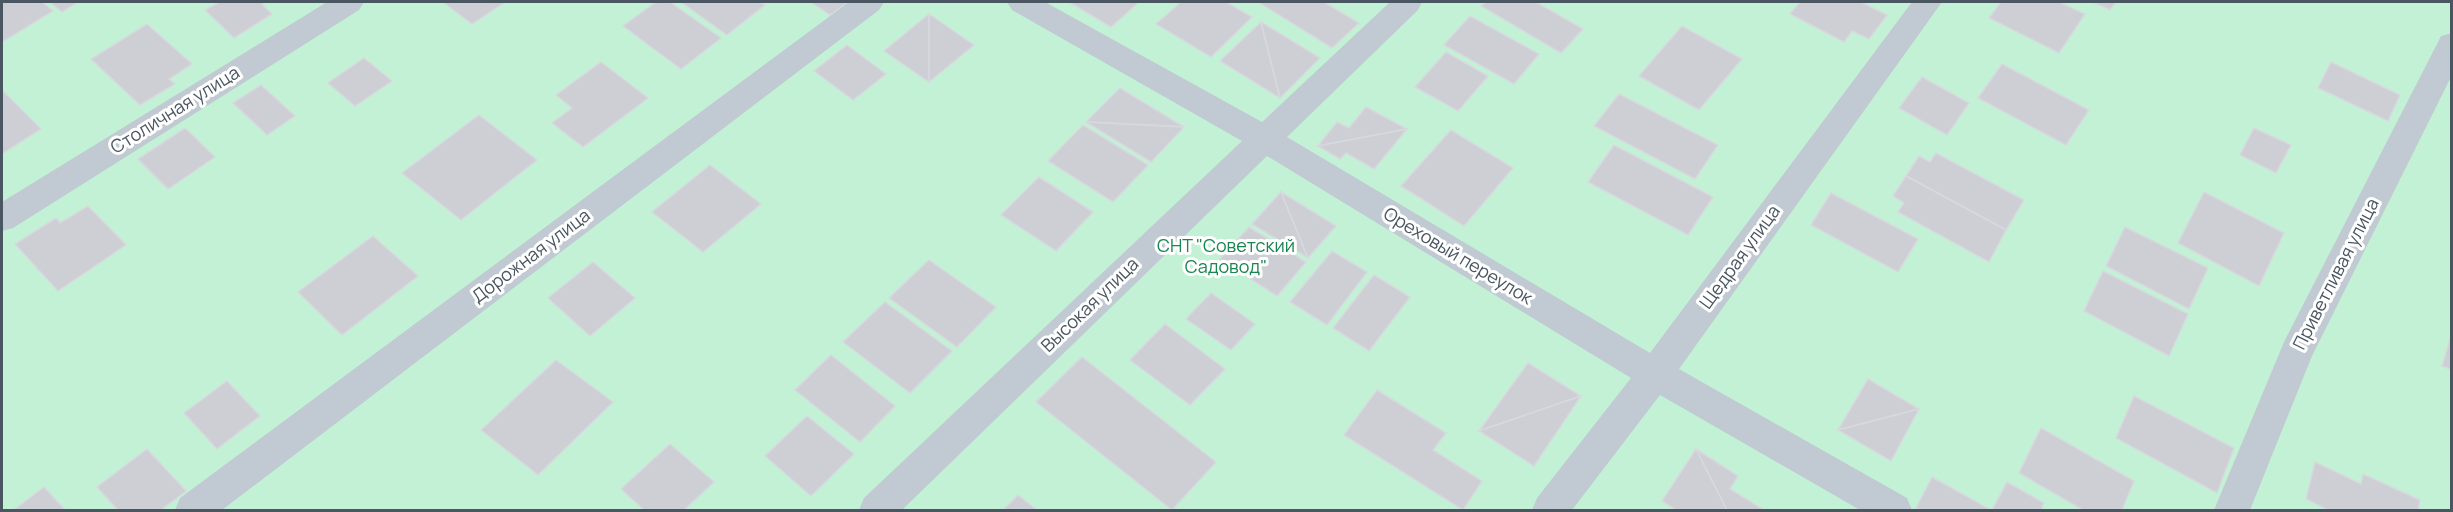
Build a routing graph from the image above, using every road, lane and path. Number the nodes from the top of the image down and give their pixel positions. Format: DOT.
graph roads {
  1 [pos="350,2"];
  2 [pos="869,2"];
  3 [pos="1022,2"];
  4 [pos="1408,2"];
  5 [pos="1928,2"];
  6 [pos="2451,44"];
  7 [pos="1263,138"];
  8 [pos="2,218"];
  9 [pos="1655,374"];
  10 [pos="193,510"];
  11 [pos="877,510"];
  12 [pos="1550,510"];
  13 [pos="1894,510"];
  14 [pos="2232,510"];
  1 -- 8 [label="street, Столичная улица"];
  2 -- 10 [label="street, Дорожная улица"];
  3 -- 7 [label="street, Ореховый переулок"];
  4 -- 7 [label="street, Высокая улица"];
  5 -- 9 [label="street, Щедрая улица"];
  6 -- 14 [label="street, Приветливая улица"];
  7 -- 9 [label="street, Ореховый переулок"];
  7 -- 11 [label="street, Высокая улица"];
  9 -- 12 [label="street, Щедрая улица"];
  9 -- 13 [label="street, Ореховый переулок"];
}
